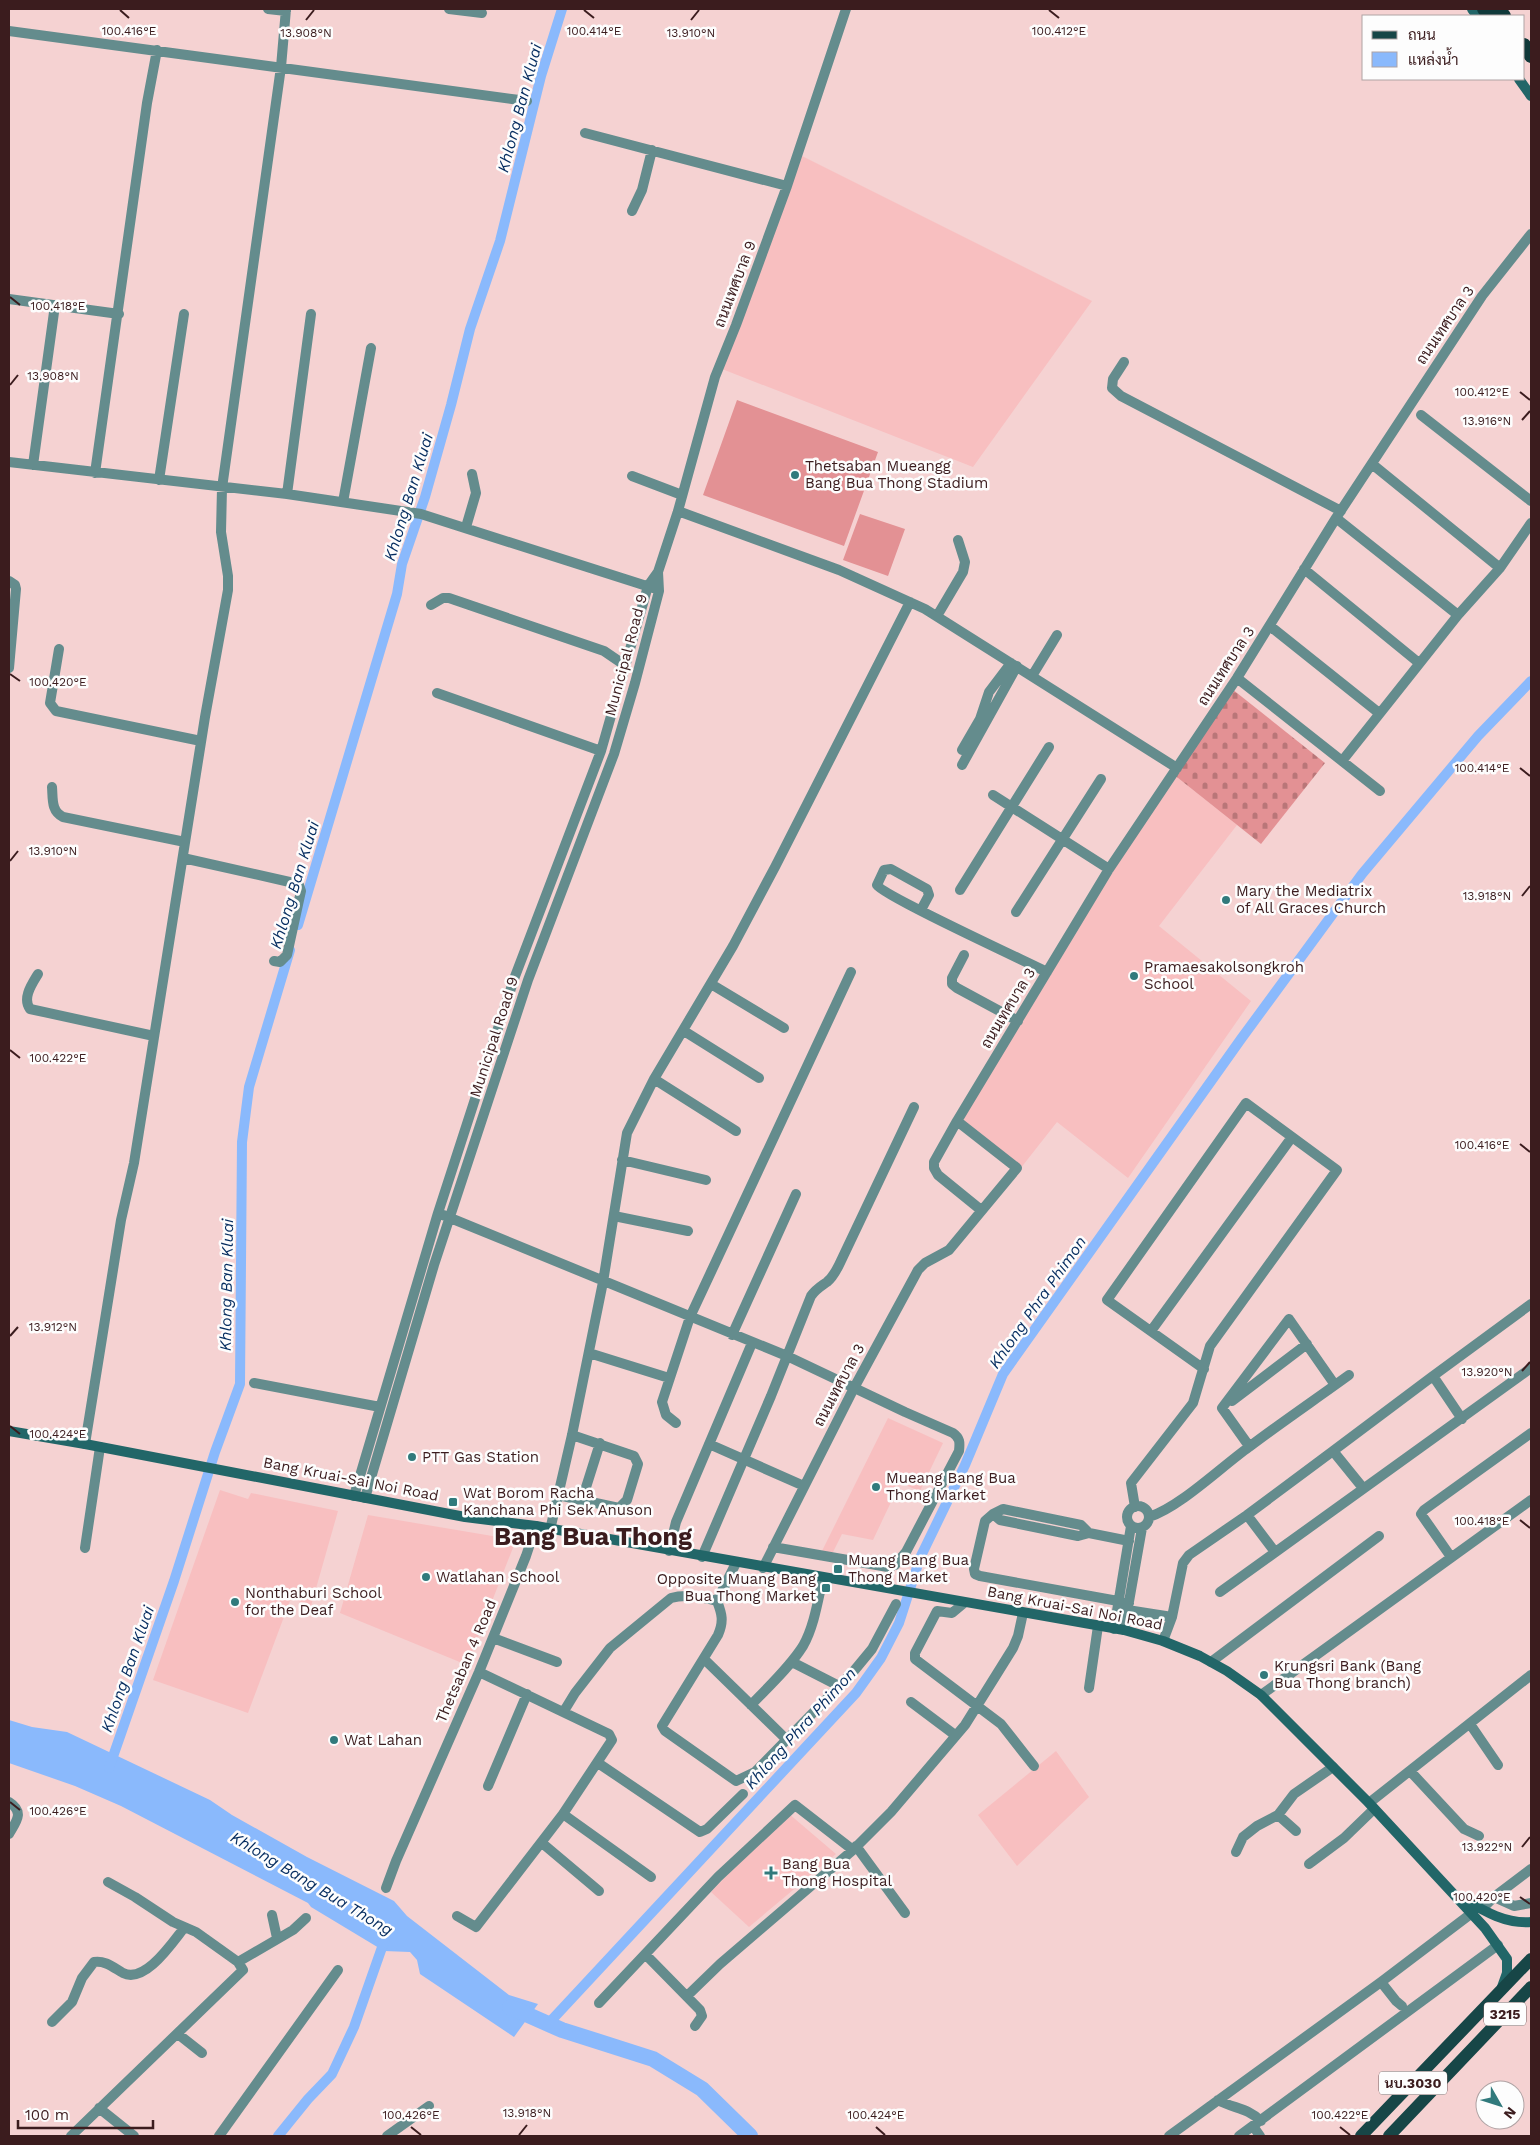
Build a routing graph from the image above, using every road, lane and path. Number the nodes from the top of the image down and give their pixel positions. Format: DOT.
graph roads {
  1 [pos="268,9"];
  2 [pos="449,9"];
  3 [pos="846,9"];
  4 [pos="286,10"];
  5 [pos="482,13"];
  6 [pos="9,31"];
  7 [pos="157,50"];
  8 [pos="281,67"];
  9 [pos="1520,80"];
  10 [pos="1531,96"];
  11 [pos="528,101"];
  12 [pos="585,133"];
  13 [pos="652,150"];
  14 [pos="787,186"];
  15 [pos="632,211"];
  16 [pos="1531,234"];
  17 [pos="9,299"];
  18 [pos="55,305"];
  19 [pos="118,314"];
  20 [pos="184,314"];
  21 [pos="311,314"];
  22 [pos="370,348"];
  23 [pos="1124,362"];
  24 [pos="1421,415"];
  25 [pos="9,462"];
  26 [pos="1372,464"];
  27 [pos="33,465"];
  28 [pos="95,473"];
  29 [pos="472,474"];
  30 [pos="632,476"];
  31 [pos="159,480"];
  32 [pos="222,488"];
  33 [pos="287,494"];
  34 [pos="682,495"];
  35 [pos="343,502"];
  36 [pos="1531,502"];
  37 [pos="678,511"];
  38 [pos="1338,514"];
  39 [pos="1531,523"];
  40 [pos="466,527"];
  41 [pos="958,540"];
  42 [pos="1500,568"];
  43 [pos="1304,570"];
  44 [pos="658,572"];
  45 [pos="9,581"];
  46 [pos="648,586"];
  47 [pos="659,591"];
  48 [pos="910,602"];
  49 [pos="431,605"];
  50 [pos="1458,615"];
  51 [pos="937,616"];
  52 [pos="1270,626"];
  53 [pos="1058,636"];
  54 [pos="10,638"];
  55 [pos="59,650"];
  56 [pos="1419,663"];
  57 [pos="1014,664"];
  58 [pos="626,666"];
  59 [pos="9,668"];
  60 [pos="1032,676"];
  61 [pos="1236,678"];
  62 [pos="436,693"];
  63 [pos="1379,713"];
  64 [pos="201,741"];
  65 [pos="1050,747"];
  66 [pos="962,750"];
  67 [pos="600,751"];
  68 [pos="1342,761"];
  69 [pos="962,765"];
  70 [pos="1176,768"];
  71 [pos="1100,779"];
  72 [pos="52,787"];
  73 [pos="1380,791"];
  74 [pos="993,795"];
  75 [pos="1012,807"];
  76 [pos="1062,837"];
  77 [pos="185,842"];
  78 [pos="183,858"];
  79 [pos="1110,869"];
  80 [pos="960,890"];
  81 [pos="921,910"];
  82 [pos="1016,912"];
  83 [pos="964,955"];
  84 [pos="274,961"];
  85 [pos="851,972"];
  86 [pos="1046,972"];
  87 [pos="38,974"];
  88 [pos="711,984"];
  89 [pos="1018,1020"];
  90 [pos="784,1028"];
  91 [pos="684,1031"];
  92 [pos="154,1036"];
  93 [pos="759,1078"];
  94 [pos="654,1079"];
  95 [pos="914,1107"];
  96 [pos="957,1121"];
  97 [pos="736,1131"];
  98 [pos="1292,1137"];
  99 [pos="622,1160"];
  100 [pos="706,1180"];
  101 [pos="796,1194"];
  102 [pos="981,1210"];
  103 [pos="438,1213"];
  104 [pos="614,1216"];
  105 [pos="449,1217"];
  106 [pos="688,1231"];
  107 [pos="603,1282"];
  108 [pos="1531,1304"];
  109 [pos="690,1317"];
  110 [pos="1151,1332"];
  111 [pos="732,1335"];
  112 [pos="752,1343"];
  113 [pos="1307,1344"];
  114 [pos="589,1353"];
  115 [pos="787,1356"];
  116 [pos="1531,1368"];
  117 [pos="1204,1369"];
  118 [pos="1349,1375"];
  119 [pos="1433,1376"];
  120 [pos="669,1378"];
  121 [pos="254,1383"];
  122 [pos="1336,1385"];
  123 [pos="854,1388"];
  124 [pos="380,1407"];
  125 [pos="1222,1408"];
  126 [pos="1462,1419"];
  127 [pos="676,1423"];
  128 [pos="9,1432"];
  129 [pos="1531,1433"];
  130 [pos="572,1435"];
  131 [pos="600,1443"];
  132 [pos="85,1444"];
  133 [pos="709,1444"];
  134 [pos="1249,1446"];
  135 [pos="100,1447"];
  136 [pos="1334,1451"];
  137 [pos="743,1460"];
  138 [pos="804,1486"];
  139 [pos="1363,1488"];
  140 [pos="558,1495"];
  141 [pos="359,1497"];
  142 [pos="582,1500"];
  143 [pos="1531,1500"];
  144 [pos="1135,1507"];
  145 [pos="1247,1514"];
  146 [pos="1149,1517"];
  147 [pos="536,1526"];
  148 [pos="1131,1526"];
  149 [pos="1142,1528"];
  150 [pos="550,1530"];
  151 [pos="1379,1536"];
  152 [pos="1129,1541"];
  153 [pos="773,1547"];
  154 [pos="85,1548"];
  155 [pos="669,1551"];
  156 [pos="1275,1552"];
  157 [pos="702,1557"];
  158 [pos="1450,1557"];
  159 [pos="736,1563"];
  160 [pos="763,1568"];
  161 [pos="823,1578"];
  162 [pos="1220,1592"];
  163 [pos="717,1600"];
  164 [pos="964,1603"];
  165 [pos="896,1604"];
  166 [pos="1123,1605"];
  167 [pos="1022,1613"];
  168 [pos="1172,1617"];
  169 [pos="1098,1626"];
  170 [pos="1119,1630"];
  171 [pos="493,1638"];
  172 [pos="1163,1641"];
  173 [pos="704,1659"];
  174 [pos="557,1662"];
  175 [pos="792,1662"];
  176 [pos="1211,1662"];
  177 [pos="478,1672"];
  178 [pos="1531,1675"];
  179 [pos="839,1686"];
  180 [pos="1090,1688"];
  181 [pos="527,1694"];
  182 [pos="1261,1695"];
  183 [pos="911,1702"];
  184 [pos="751,1705"];
  185 [pos="977,1705"];
  186 [pos="564,1711"];
  187 [pos="1470,1724"];
  188 [pos="955,1735"];
  189 [pos="786,1740"];
  190 [pos="598,1763"];
  191 [pos="1498,1765"];
  192 [pos="1034,1766"];
  193 [pos="1333,1767"];
  194 [pos="1410,1771"];
  195 [pos="488,1786"];
  196 [pos="743,1794"];
  197 [pos="9,1802"];
  198 [pos="1371,1806"];
  199 [pos="563,1814"];
  200 [pos="1278,1815"];
  201 [pos="1296,1831"];
  202 [pos="9,1834"];
  203 [pos="1479,1836"];
  204 [pos="542,1843"];
  205 [pos="854,1848"];
  206 [pos="1236,1852"];
  207 [pos="1309,1864"];
  208 [pos="1531,1869"];
  209 [pos="651,1877"];
  210 [pos="108,1882"];
  211 [pos="386,1888"];
  212 [pos="599,1890"];
  213 [pos="1494,1897"];
  214 [pos="1531,1903"];
  215 [pos="1477,1911"];
  216 [pos="905,1913"];
  217 [pos="272,1915"];
  218 [pos="457,1916"];
  219 [pos="306,1918"];
  220 [pos="1531,1922"];
  221 [pos="184,1928"];
  222 [pos="278,1938"];
  223 [pos="1498,1945"];
  224 [pos="646,1955"];
  225 [pos="1531,1959"];
  226 [pos="238,1962"];
  227 [pos="338,1970"];
  228 [pos="1381,1982"];
  229 [pos="1531,1987"];
  230 [pos="1501,1990"];
  231 [pos="687,1996"];
  232 [pos="599,2003"];
  233 [pos="1402,2006"];
  234 [pos="52,2022"];
  235 [pos="695,2026"];
  236 [pos="1464,2029"];
  237 [pos="178,2034"];
  238 [pos="1478,2041"];
  239 [pos="202,2053"];
  240 [pos="1218,2100"];
  241 [pos="429,2106"];
  242 [pos="99,2108"];
  243 [pos="1257,2123"];
  244 [pos="71,2136"];
  245 [pos="134,2136"];
  246 [pos="219,2136"];
  247 [pos="387,2136"];
  248 [pos="1169,2136"];
  249 [pos="1239,2136"];
  250 [pos="1260,2136"];
  251 [pos="1361,2136"];
  252 [pos="1389,2136"];
  1 -- 4 [label="street"];
  2 -- 5 [label="street"];
  3 -- 14 [label="street, ถนนเทศบาล 9"];
  4 -- 8 [label="street"];
  6 -- 7 [label="street"];
  7 -- 8 [label="street"];
  7 -- 19 [label="street"];
  8 -- 11 [label="street"];
  8 -- 32 [label="street"];
  9 -- 10 [label="main road"];
  12 -- 13 [label="street"];
  13 -- 14 [label="street"];
  13 -- 15 [label="street"];
  14 -- 34 [label="street, ถนนเทศบาล 9"];
  16 -- 26 [label="street, ถนนเทศบาล 3"];
  17 -- 18 [label="street"];
  18 -- 19 [label="street"];
  18 -- 27 [label="street"];
  19 -- 28 [label="street"];
  20 -- 31 [label="street"];
  21 -- 33 [label="street"];
  22 -- 35 [label="street"];
  23 -- 38 [label="street"];
  24 -- 36 [label="street"];
  25 -- 27 [label="street"];
  26 -- 38 [label="street, ถนนเทศบาล 3"];
  26 -- 42 [label="street"];
  27 -- 28 [label="street"];
  28 -- 31 [label="street"];
  29 -- 40 [label="street"];
  30 -- 34 [label="street"];
  31 -- 32 [label="street"];
  32 -- 33 [label="street"];
  32 -- 64 [label="street"];
  33 -- 35 [label="street"];
  34 -- 37 [label="street, ถนนเทศบาล 9"];
  35 -- 40 [label="street"];
  37 -- 44 [label="street, ถนนเทศบาล 9"];
  37 -- 48 [label="street"];
  38 -- 43 [label="street, ถนนเทศบาล 3"];
  38 -- 50 [label="street"];
  39 -- 42 [label="street"];
  40 -- 46 [label="street"];
  41 -- 51 [label="street"];
  42 -- 50 [label="street"];
  43 -- 52 [label="street, ถนนเทศบาล 3"];
  43 -- 56 [label="street"];
  44 -- 46 [label="street, Municipal Road 9"];
  44 -- 47 [label="street, Municipal Road 9"];
  45 -- 54 [label="street"];
  46 -- 47 [label="street"];
  46 -- 58 [label="street, Municipal Road 9"];
  47 -- 105 [label="street, Municipal Road 9"];
  48 -- 51 [label="street"];
  48 -- 88 [label="street"];
  49 -- 58 [label="street"];
  50 -- 56 [label="street"];
  51 -- 57 [label="street"];
  52 -- 61 [label="street, ถนนเทศบาล 3"];
  52 -- 63 [label="street"];
  53 -- 60 [label="street"];
  54 -- 59 [label="street"];
  55 -- 64 [label="street"];
  56 -- 63 [label="street"];
  57 -- 60 [label="street"];
  57 -- 66 [label="street"];
  57 -- 69 [label="street"];
  58 -- 67 [label="street, Municipal Road 9"];
  60 -- 70 [label="street"];
  61 -- 68 [label="street"];
  61 -- 70 [label="street, ถนนเทศบาล 3"];
  62 -- 67 [label="street"];
  63 -- 68 [label="street"];
  64 -- 77 [label="street"];
  65 -- 75 [label="street"];
  67 -- 103 [label="street, Municipal Road 9"];
  68 -- 73 [label="street"];
  70 -- 79 [label="street, ถนนเทศบาล 3"];
  71 -- 76 [label="street"];
  72 -- 77 [label="street"];
  74 -- 75 [label="street"];
  75 -- 76 [label="street"];
  75 -- 80 [label="street"];
  76 -- 79 [label="street"];
  76 -- 82 [label="street"];
  77 -- 78 [label="street"];
  78 -- 84 [label="street"];
  78 -- 92 [label="street"];
  79 -- 86 [label="street, ถนนเทศบาล 3"];
  81 -- 81 [label="street"];
  81 -- 86 [label="street"];
  83 -- 89 [label="street"];
  85 -- 109 [label="street"];
  86 -- 89 [label="street, ถนนเทศบาล 3"];
  87 -- 92 [label="street"];
  88 -- 90 [label="street"];
  88 -- 91 [label="street"];
  89 -- 96 [label="street, ถนนเทศบาล 3"];
  91 -- 93 [label="street"];
  91 -- 94 [label="street"];
  92 -- 132 [label="street"];
  94 -- 97 [label="street"];
  94 -- 99 [label="street"];
  95 -- 115 [label="street"];
  96 -- 102 [label="street, ถนนเทศบาล 3"];
  96 -- 102 [label="street, ถนนเทศบาล 3"];
  98 -- 110 [label="street"];
  98 -- 110 [label="street"];
  98 -- 117 [label="street"];
  99 -- 100 [label="street"];
  99 -- 104 [label="street"];
  101 -- 111 [label="street"];
  102 -- 123 [label="street, ถนนเทศบาล 3"];
  103 -- 105 [label="street"];
  103 -- 124 [label="street, Municipal Road 9"];
  104 -- 106 [label="street"];
  104 -- 107 [label="street"];
  105 -- 107 [label="street"];
  105 -- 141 [label="street, Municipal Road 9"];
  107 -- 109 [label="street"];
  107 -- 114 [label="street"];
  108 -- 119 [label="street"];
  109 -- 111 [label="street"];
  109 -- 120 [label="street"];
  110 -- 117 [label="street"];
  111 -- 112 [label="street"];
  112 -- 115 [label="street"];
  112 -- 133 [label="street"];
  113 -- 122 [label="street"];
  113 -- 125 [label="street"];
  113 -- 125 [label="street"];
  114 -- 120 [label="street"];
  114 -- 130 [label="street"];
  115 -- 123 [label="street"];
  115 -- 137 [label="street"];
  116 -- 126 [label="street"];
  117 -- 144 [label="street"];
  118 -- 122 [label="street"];
  119 -- 126 [label="street"];
  119 -- 136 [label="street"];
  120 -- 127 [label="street"];
  121 -- 124 [label="street"];
  122 -- 134 [label="street"];
  123 -- 138 [label="street, ถนนเทศบาล 3"];
  123 -- 153 [label="street"];
  124 -- 141 [label="street, Municipal Road 9"];
  125 -- 134 [label="street"];
  126 -- 139 [label="street"];
  128 -- 132 [label="main road, Bang Kruai-Sai Noi Road"];
  129 -- 158 [label="street"];
  130 -- 131 [label="street"];
  130 -- 140 [label="street"];
  131 -- 142 [label="street"];
  131 -- 142 [label="street"];
  132 -- 135 [label="main road, Bang Kruai-Sai Noi Road"];
  133 -- 137 [label="street"];
  133 -- 155 [label="street"];
  134 -- 146 [label="street"];
  135 -- 141 [label="main road, Bang Kruai-Sai Noi Road"];
  135 -- 154 [label="street"];
  136 -- 139 [label="street"];
  136 -- 145 [label="street"];
  137 -- 138 [label="street"];
  137 -- 157 [label="street"];
  138 -- 153 [label="street, ถนนเทศบาล 3"];
  139 -- 156 [label="street"];
  140 -- 142 [label="street"];
  140 -- 150 [label="street"];
  141 -- 147 [label="main road, Bang Kruai-Sai Noi Road"];
  143 -- 158 [label="street"];
  144 -- 146 [label="street"];
  144 -- 148 [label="street"];
  145 -- 156 [label="street"];
  145 -- 168 [label="street"];
  146 -- 149 [label="street"];
  147 -- 150 [label="main road, Bang Kruai-Sai Noi Road"];
  147 -- 171 [label="street, Thetsaban 4 Road"];
  148 -- 149 [label="street"];
  148 -- 152 [label="street"];
  149 -- 166 [label="street"];
  150 -- 155 [label="main road, Bang Kruai-Sai Noi Road"];
  151 -- 176 [label="street"];
  152 -- 166 [label="street"];
  152 -- 166 [label="street"];
  153 -- 160 [label="street, ถนนเทศบาล 3"];
  155 -- 157 [label="main road, Bang Kruai-Sai Noi Road"];
  156 -- 162 [label="street"];
  157 -- 159 [label="main road, Bang Kruai-Sai Noi Road"];
  158 -- 182 [label="street"];
  159 -- 160 [label="main road, Bang Kruai-Sai Noi Road"];
  159 -- 163 [label="street"];
  160 -- 161 [label="main road, Bang Kruai-Sai Noi Road"];
  161 -- 164 [label="main road, Bang Kruai-Sai Noi Road"];
  161 -- 175 [label="street"];
  163 -- 173 [label="street"];
  163 -- 186 [label="street"];
  164 -- 167 [label="main road, Bang Kruai-Sai Noi Road"];
  164 -- 185 [label="street"];
  165 -- 179 [label="street"];
  166 -- 168 [label="street"];
  166 -- 170 [label="street"];
  167 -- 169 [label="main road, Bang Kruai-Sai Noi Road"];
  167 -- 185 [label="street"];
  168 -- 172 [label="street"];
  169 -- 170 [label="main road, Bang Kruai-Sai Noi Road"];
  169 -- 180 [label="street"];
  170 -- 172 [label="main road, Bang Kruai-Sai Noi Road"];
  171 -- 174 [label="street"];
  171 -- 177 [label="street, Thetsaban 4 Road"];
  172 -- 176 [label="main road, Bang Kruai-Sai Noi Road"];
  173 -- 184 [label="street"];
  173 -- 189 [label="street"];
  175 -- 179 [label="street"];
  175 -- 184 [label="street"];
  176 -- 182 [label="main road, Bang Kruai-Sai Noi Road"];
  177 -- 181 [label="street"];
  177 -- 211 [label="street, Thetsaban 4 Road"];
  178 -- 187 [label="street"];
  179 -- 189 [label="street"];
  181 -- 186 [label="street"];
  181 -- 195 [label="street"];
  182 -- 193 [label="main road, Bang Kruai-Sai Noi Road"];
  183 -- 188 [label="street"];
  184 -- 189 [label="street"];
  185 -- 188 [label="street"];
  185 -- 192 [label="street"];
  186 -- 190 [label="street"];
  187 -- 191 [label="street"];
  187 -- 194 [label="street"];
  188 -- 205 [label="street"];
  190 -- 196 [label="street"];
  190 -- 199 [label="street"];
  193 -- 198 [label="main road, Bang Kruai-Sai Noi Road"];
  193 -- 200 [label="street"];
  194 -- 198 [label="street"];
  194 -- 203 [label="street"];
  197 -- 202 [label="street"];
  198 -- 207 [label="street"];
  198 -- 215 [label="main road, Bang Kruai-Sai Noi Road / 3215"];
  199 -- 204 [label="street"];
  199 -- 209 [label="street"];
  200 -- 201 [label="street"];
  200 -- 206 [label="street"];
  204 -- 212 [label="street"];
  204 -- 218 [label="street"];
  205 -- 216 [label="street"];
  205 -- 224 [label="street"];
  205 -- 231 [label="street"];
  208 -- 213 [label="street"];
  210 -- 221 [label="street"];
  213 -- 214 [label="street"];
  213 -- 215 [label="street"];
  215 -- 220 [label="main road, Bang Kruai-Sai Noi Road / 3215"];
  215 -- 223 [label="main road, Bang Kruai-Sai Noi Road / 3215"];
  215 -- 228 [label="street"];
  217 -- 222 [label="street"];
  219 -- 222 [label="street"];
  221 -- 226 [label="street"];
  221 -- 234 [label="street"];
  222 -- 226 [label="street"];
  223 -- 230 [label="main road, Bang Kruai-Sai Noi Road / 3215"];
  223 -- 243 [label="street"];
  224 -- 231 [label="street"];
  224 -- 232 [label="street"];
  225 -- 230 [label="main road, Bang Kruai-Sai Noi Road / 3215"];
  226 -- 237 [label="street"];
  227 -- 246 [label="street"];
  228 -- 233 [label="street"];
  228 -- 240 [label="street"];
  229 -- 238 [label="main road, 3215"];
  230 -- 236 [label="main road, Bang Kruai-Sai Noi Road / 3215"];
  231 -- 235 [label="street"];
  236 -- 251 [label="main road, นบ.3030"];
  237 -- 239 [label="street"];
  237 -- 242 [label="street"];
  238 -- 252 [label="main road, นบ.3030"];
  240 -- 243 [label="street"];
  240 -- 248 [label="street"];
  241 -- 247 [label="street"];
  242 -- 244 [label="street"];
  242 -- 245 [label="street"];
  243 -- 249 [label="street"];
  243 -- 250 [label="street"];
}
